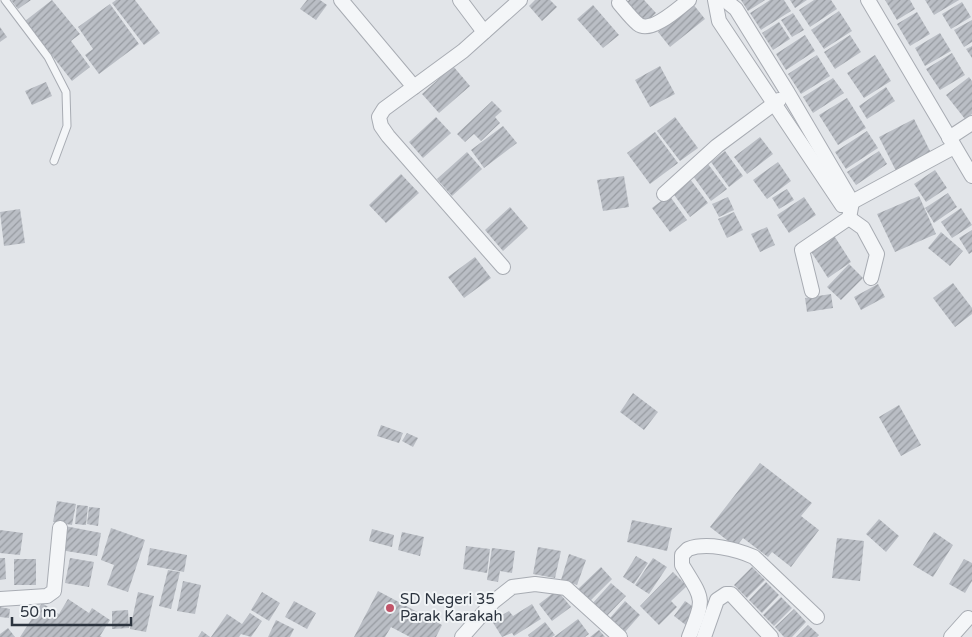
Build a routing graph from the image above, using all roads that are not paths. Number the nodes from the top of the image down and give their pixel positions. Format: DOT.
graph roads {
  1 [pos="5,0"];
  2 [pos="341,0"];
  3 [pos="460,0"];
  4 [pos="520,0"];
  5 [pos="689,0"];
  6 [pos="715,0"];
  7 [pos="725,0"];
  8 [pos="868,0"];
  9 [pos="619,3"];
  10 [pos="484,32"];
  11 [pos="414,87"];
  12 [pos="788,92"];
  13 [pos="773,105"];
  14 [pos="972,123"];
  15 [pos="951,142"];
  16 [pos="54,161"];
  17 [pos="972,176"];
  18 [pos="664,194"];
  19 [pos="852,202"];
  20 [pos="850,218"];
  21 [pos="503,267"];
  22 [pos="871,278"];
  23 [pos="812,291"];
  24 [pos="60,528"];
  25 [pos="0,599"];
  26 [pos="817,617"];
  27 [pos="968,618"];
  28 [pos="462,637"];
  29 [pos="620,637"];
  30 [pos="689,637"];
  31 [pos="704,637"];
  32 [pos="771,637"];
  33 [pos="951,637"];
  1 -- 16 [label="lane"];
  2 -- 11 [label="street"];
  3 -- 10 [label="street"];
  4 -- 10 [label="street"];
  5 -- 9 [label="street"];
  6 -- 13 [label="street"];
  7 -- 12 [label="street"];
  8 -- 15 [label="street"];
  10 -- 11 [label="street"];
  11 -- 21 [label="street"];
  12 -- 13 [label="street"];
  12 -- 19 [label="street"];
  13 -- 18 [label="street"];
  13 -- 19 [label="street"];
  14 -- 15 [label="street"];
  15 -- 17 [label="street"];
  15 -- 19 [label="street"];
  19 -- 20 [label="street"];
  20 -- 22 [label="street"];
  20 -- 23 [label="street"];
  24 -- 25 [label="street"];
  26 -- 30 [label="street"];
  27 -- 33 [label="street"];
  28 -- 29 [label="street"];
  31 -- 32 [label="street"];
}
